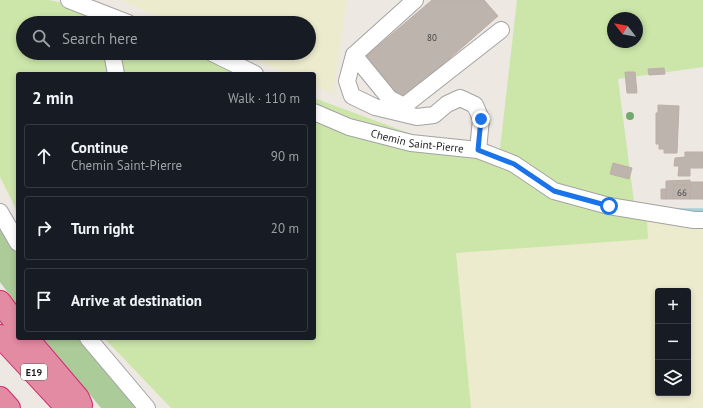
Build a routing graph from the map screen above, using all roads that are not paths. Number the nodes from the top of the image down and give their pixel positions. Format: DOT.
graph roads {
  1 [pos="68,0"];
  2 [pos="415,0"];
  3 [pos="103,16"];
  4 [pos="500,30"];
  5 [pos="354,56"];
  6 [pos="113,60"];
  7 [pos="226,60"];
  8 [pos="116,72"];
  9 [pos="251,72"];
  10 [pos="316,113"];
  11 [pos="478,150"];
  12 [pos="0,212"];
  13 [pos="703,220"];
  14 [pos="16,240"];
  15 [pos="0,302"];
  16 [pos="16,323"];
  17 [pos="0,336"];
  18 [pos="28,340"];
  19 [pos="90,340"];
  20 [pos="0,398"];
  21 [pos="9,408"];
  22 [pos="67,408"];
  23 [pos="82,408"];
  24 [pos="147,408"];
  1 -- 3 [label="street"];
  2 -- 5 [label="street"];
  4 -- 5 [label="street"];
  5 -- 11 [label="street"];
  6 -- 8 [label="street"];
  7 -- 9 [label="street"];
  10 -- 11 [label="street, Chemin Saint-Pierre"];
  11 -- 13 [label="street, Chemin Saint-Pierre"];
  12 -- 14 [label="street"];
  15 -- 16 [label="highway"];
  17 -- 22 [label="highway, E19"];
  18 -- 23 [label="highway"];
  19 -- 24 [label="street"];
  20 -- 21 [label="highway"];
}
